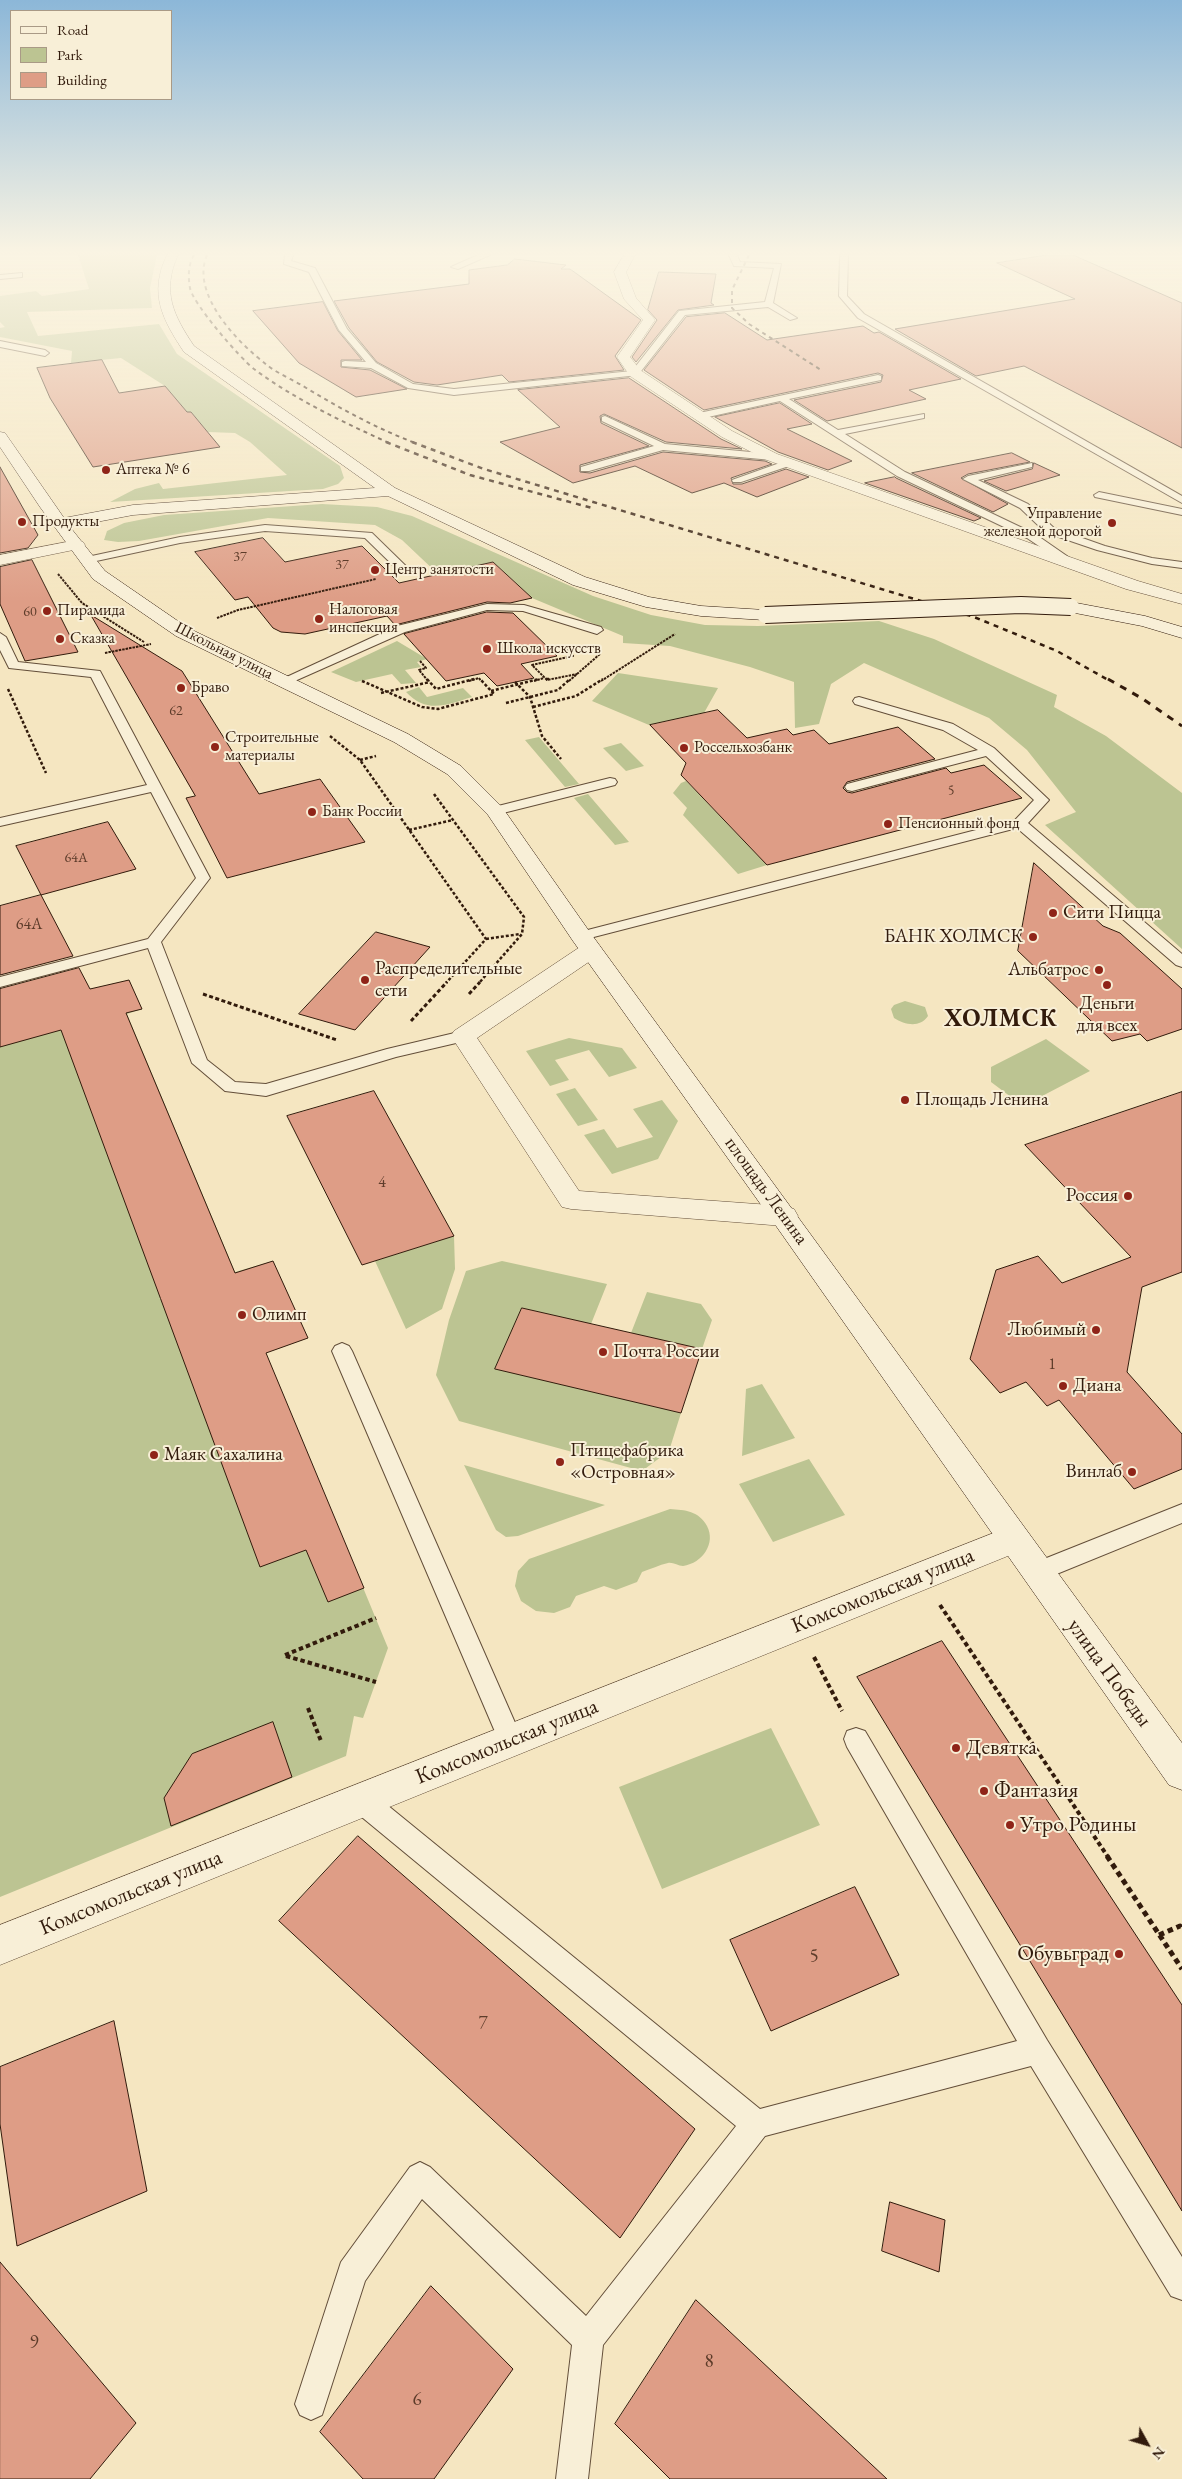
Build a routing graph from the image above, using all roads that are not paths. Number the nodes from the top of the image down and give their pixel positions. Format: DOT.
graph roads {
  1 [pos="220,371"];
  2 [pos="383,371"];
  3 [pos="956,371"];
  4 [pos="635,372"];
  5 [pos="878,378"];
  6 [pos="781,398"];
  7 [pos="699,416"];
  8 [pos="921,416"];
  9 [pos="605,418"];
  10 [pos="836,433"];
  11 [pos="0,436"];
  12 [pos="663,448"];
  13 [pos="699,451"];
  14 [pos="681,456"];
  15 [pos="772,457"];
  16 [pos="788,463"];
  17 [pos="1028,465"];
  18 [pos="585,469"];
  19 [pos="737,480"];
  20 [pos="390,491"];
  21 [pos="1100,495"];
  22 [pos="1182,500"];
  23 [pos="1182,512"];
  24 [pos="60,524"];
  25 [pos="1050,530"];
  26 [pos="1031,536"];
  27 [pos="82,552"];
  28 [pos="0,560"];
  29 [pos="1071,563"];
  30 [pos="1182,565"];
  31 [pos="406,572"];
  32 [pos="1182,599"];
  33 [pos="597,630"];
  34 [pos="1182,633"];
  35 [pos="0,637"];
  36 [pos="284,681"];
  37 [pos="859,701"];
  38 [pos="989,751"];
  39 [pos="610,782"];
  40 [pos="155,787"];
  41 [pos="852,787"];
  42 [pos="495,811"];
  43 [pos="0,822"];
  44 [pos="1020,823"];
  45 [pos="153,942"];
  46 [pos="586,943"];
  47 [pos="1182,962"];
  48 [pos="0,982"];
  49 [pos="463,1036"];
  50 [pos="784,1216"];
  51 [pos="342,1351"];
  52 [pos="1182,1513"];
  53 [pos="1014,1539"];
  54 [pos="1037,1572"];
  55 [pos="856,1738"];
  56 [pos="511,1741"];
  57 [pos="1182,1774"];
  58 [pos="361,1800"];
  59 [pos="0,1945"];
  60 [pos="1037,2050"];
  61 [pos="756,2124"];
  62 [pos="1182,2285"];
  63 [pos="588,2339"];
  64 [pos="311,2404"];
  65 [pos="572,2479"];
  1 -- 20 [label="main road"];
  2 -- 4 [label="lane"];
  3 -- 22 [label="lane"];
  4 -- 7 [label="main road"];
  5 -- 6 [label="lane"];
  6 -- 7 [label="lane"];
  6 -- 10 [label="lane"];
  7 -- 15 [label="main road"];
  8 -- 10 [label="lane"];
  9 -- 12 [label="lane"];
  10 -- 26 [label="lane"];
  11 -- 24 [label="main road, Школьная улица"];
  12 -- 13 [label="lane"];
  12 -- 18 [label="lane"];
  13 -- 14 [label="lane"];
  13 -- 15 [label="lane"];
  15 -- 16 [label="main road"];
  16 -- 19 [label="lane"];
  16 -- 29 [label="main road"];
  17 -- 25 [label="lane"];
  20 -- 24 [label="main road"];
  20 -- 34 [label="main road, bridge"];
  21 -- 23 [label="lane"];
  24 -- 27 [label="main road, Школьная улица"];
  25 -- 26 [label="lane"];
  25 -- 30 [label="lane"];
  26 -- 29 [label="lane"];
  27 -- 28 [label="main road"];
  27 -- 31 [label="lane"];
  27 -- 36 [label="main road, Школьная улица"];
  29 -- 32 [label="main road"];
  33 -- 36 [label="lane"];
  35 -- 40 [label="lane"];
  36 -- 42 [label="main road, Школьная улица"];
  37 -- 38 [label="lane"];
  38 -- 41 [label="lane"];
  38 -- 44 [label="lane"];
  39 -- 42 [label="lane"];
  40 -- 43 [label="lane"];
  40 -- 45 [label="lane"];
  42 -- 46 [label="main road, площадь Ленина"];
  44 -- 46 [label="lane"];
  44 -- 47 [label="lane"];
  45 -- 48 [label="lane"];
  45 -- 49 [label="lane"];
  46 -- 49 [label="main road"];
  46 -- 50 [label="main road, площадь Ленина"];
  49 -- 50 [label="main road"];
  50 -- 53 [label="main road, площадь Ленина"];
  51 -- 56 [label="lane"];
  52 -- 54 [label="lane"];
  53 -- 54 [label="main road, площадь Ленина"];
  53 -- 56 [label="main road, Комсомольская улица"];
  54 -- 57 [label="main road, улица Победы"];
  55 -- 60 [label="lane"];
  56 -- 58 [label="main road, Комсомольская улица"];
  58 -- 59 [label="main road, Комсомольская улица"];
  58 -- 61 [label="lane"];
  60 -- 61 [label="lane"];
  60 -- 62 [label="lane"];
  61 -- 63 [label="lane"];
  63 -- 64 [label="lane"];
  63 -- 65 [label="lane"];
}
